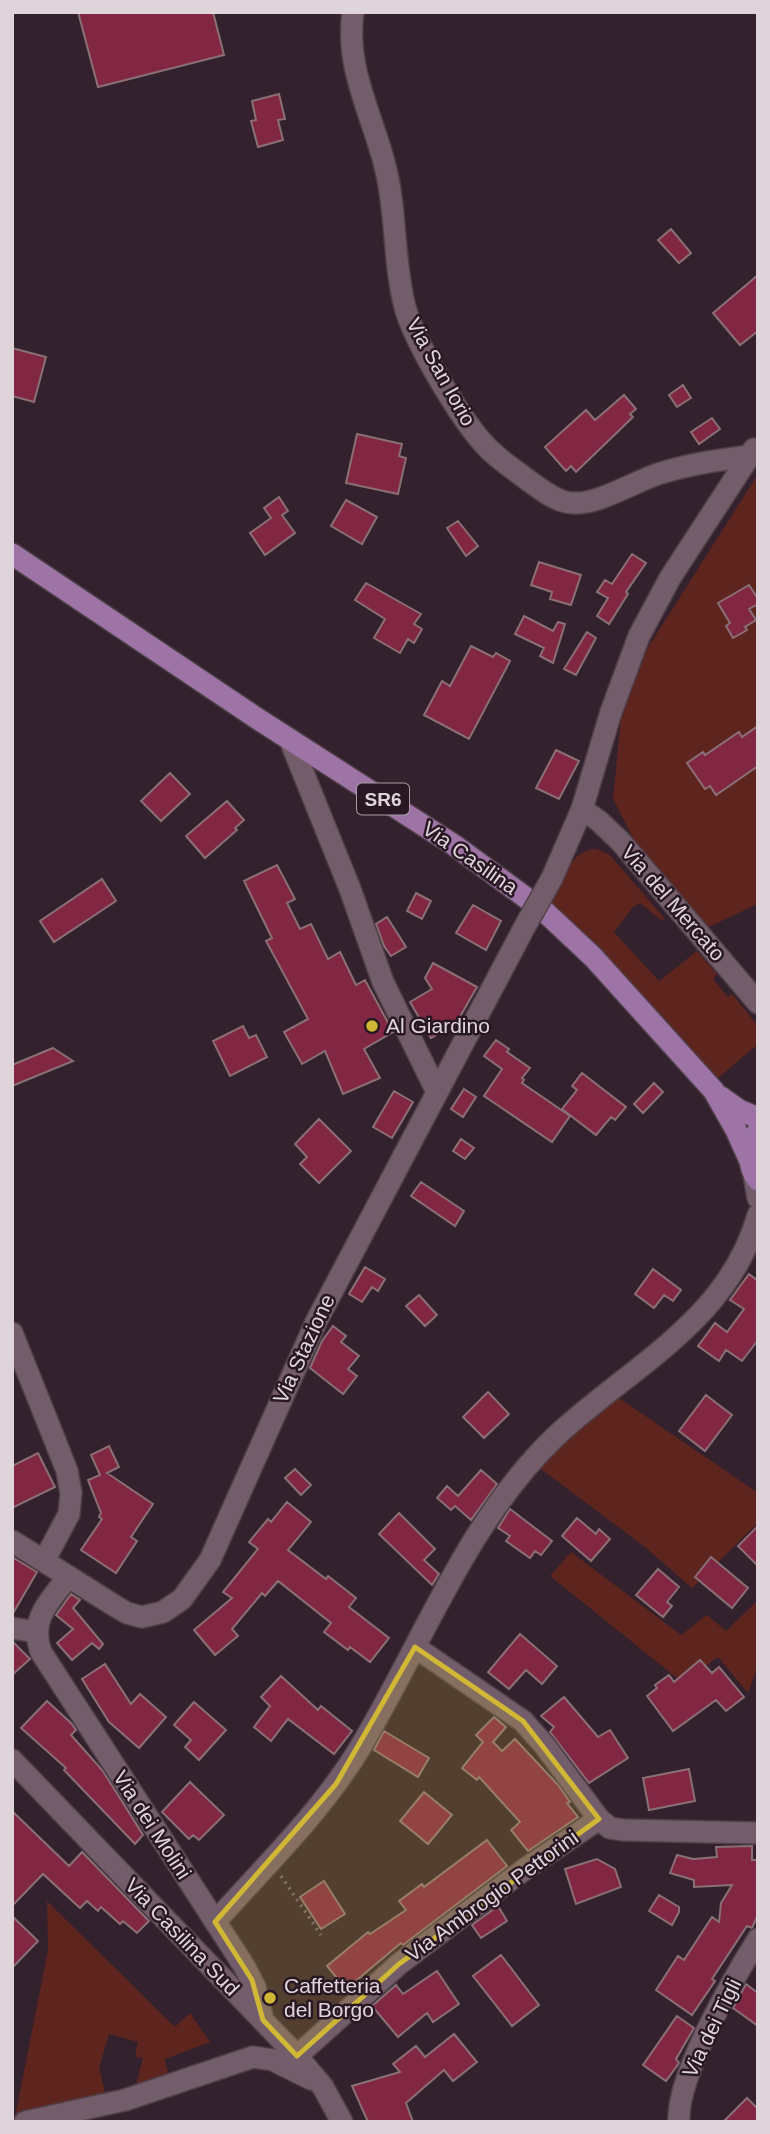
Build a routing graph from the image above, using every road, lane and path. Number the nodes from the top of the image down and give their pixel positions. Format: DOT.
graph roads {
  1 [pos="353,12"];
  2 [pos="753,451"];
  3 [pos="12,554"];
  4 [pos="290,740"];
  5 [pos="582,808"];
  6 [pos="758,1003"];
  7 [pos="714,1091"];
  8 [pos="438,1092"];
  9 [pos="758,1118"];
  10 [pos="758,1132"];
  11 [pos="754,1172"];
  12 [pos="758,1198"];
  13 [pos="758,1215"];
  14 [pos="12,1333"];
  15 [pos="12,1541"];
  16 [pos="44,1561"];
  17 [pos="68,1577"];
  18 [pos="12,1628"];
  19 [pos="36,1632"];
  20 [pos="415,1647"];
  21 [pos="12,1760"];
  22 [pos="599,1819"];
  23 [pos="758,1833"];
  24 [pos="270,1860"];
  25 [pos="215,1922"];
  26 [pos="321,1935"];
  27 [pos="758,1939"];
  28 [pos="263,2020"];
  29 [pos="298,2056"];
  30 [pos="319,2082"];
  31 [pos="25,2122"];
  32 [pos="342,2122"];
  33 [pos="679,2122"];
  1 -- 2 [label="street, Via San Iorio"];
  2 -- 5 [label="street, Via Stazione"];
  3 -- 4 [label="main road, Via Casilina / SR6"];
  4 -- 7 [label="main road, Via Casilina / SR6"];
  4 -- 8 [label="street"];
  5 -- 6 [label="street, Via del Mercato"];
  5 -- 8 [label="street, Via Stazione, bridge"];
  7 -- 9 [label="main road, Via Casilina / SR6"];
  7 -- 11 [label="main road, Via Casilina / SR6"];
  8 -- 17 [label="street, Via Stazione"];
  10 -- 11 [label="main road"];
  11 -- 12 [label="street"];
  13 -- 20 [label="street"];
  14 -- 16 [label="street"];
  15 -- 16 [label="street, Via Stazione"];
  16 -- 17 [label="street, Via Stazione"];
  17 -- 19 [label="street"];
  18 -- 19 [label="street"];
  19 -- 25 [label="street, Via dei Molini"];
  20 -- 22 [label="street"];
  20 -- 24 [label="street"];
  21 -- 28 [label="street, Via Casilina Sud"];
  22 -- 23 [label="street, Via Ambrogio Pettorini"];
  22 -- 29 [label="street, Via Ambrogio Pettorini"];
  24 -- 25 [label="street"];
  24 -- 26 [label="path"];
  25 -- 28 [label="street, Via dei Molini"];
  27 -- 33 [label="street, Via dei Tigli"];
  28 -- 29 [label="street, Via Casilina Sud"];
  29 -- 30 [label="street, Via Casilina Sud"];
  30 -- 31 [label="street"];
  30 -- 32 [label="street, Via Casilina Sud"];
}
